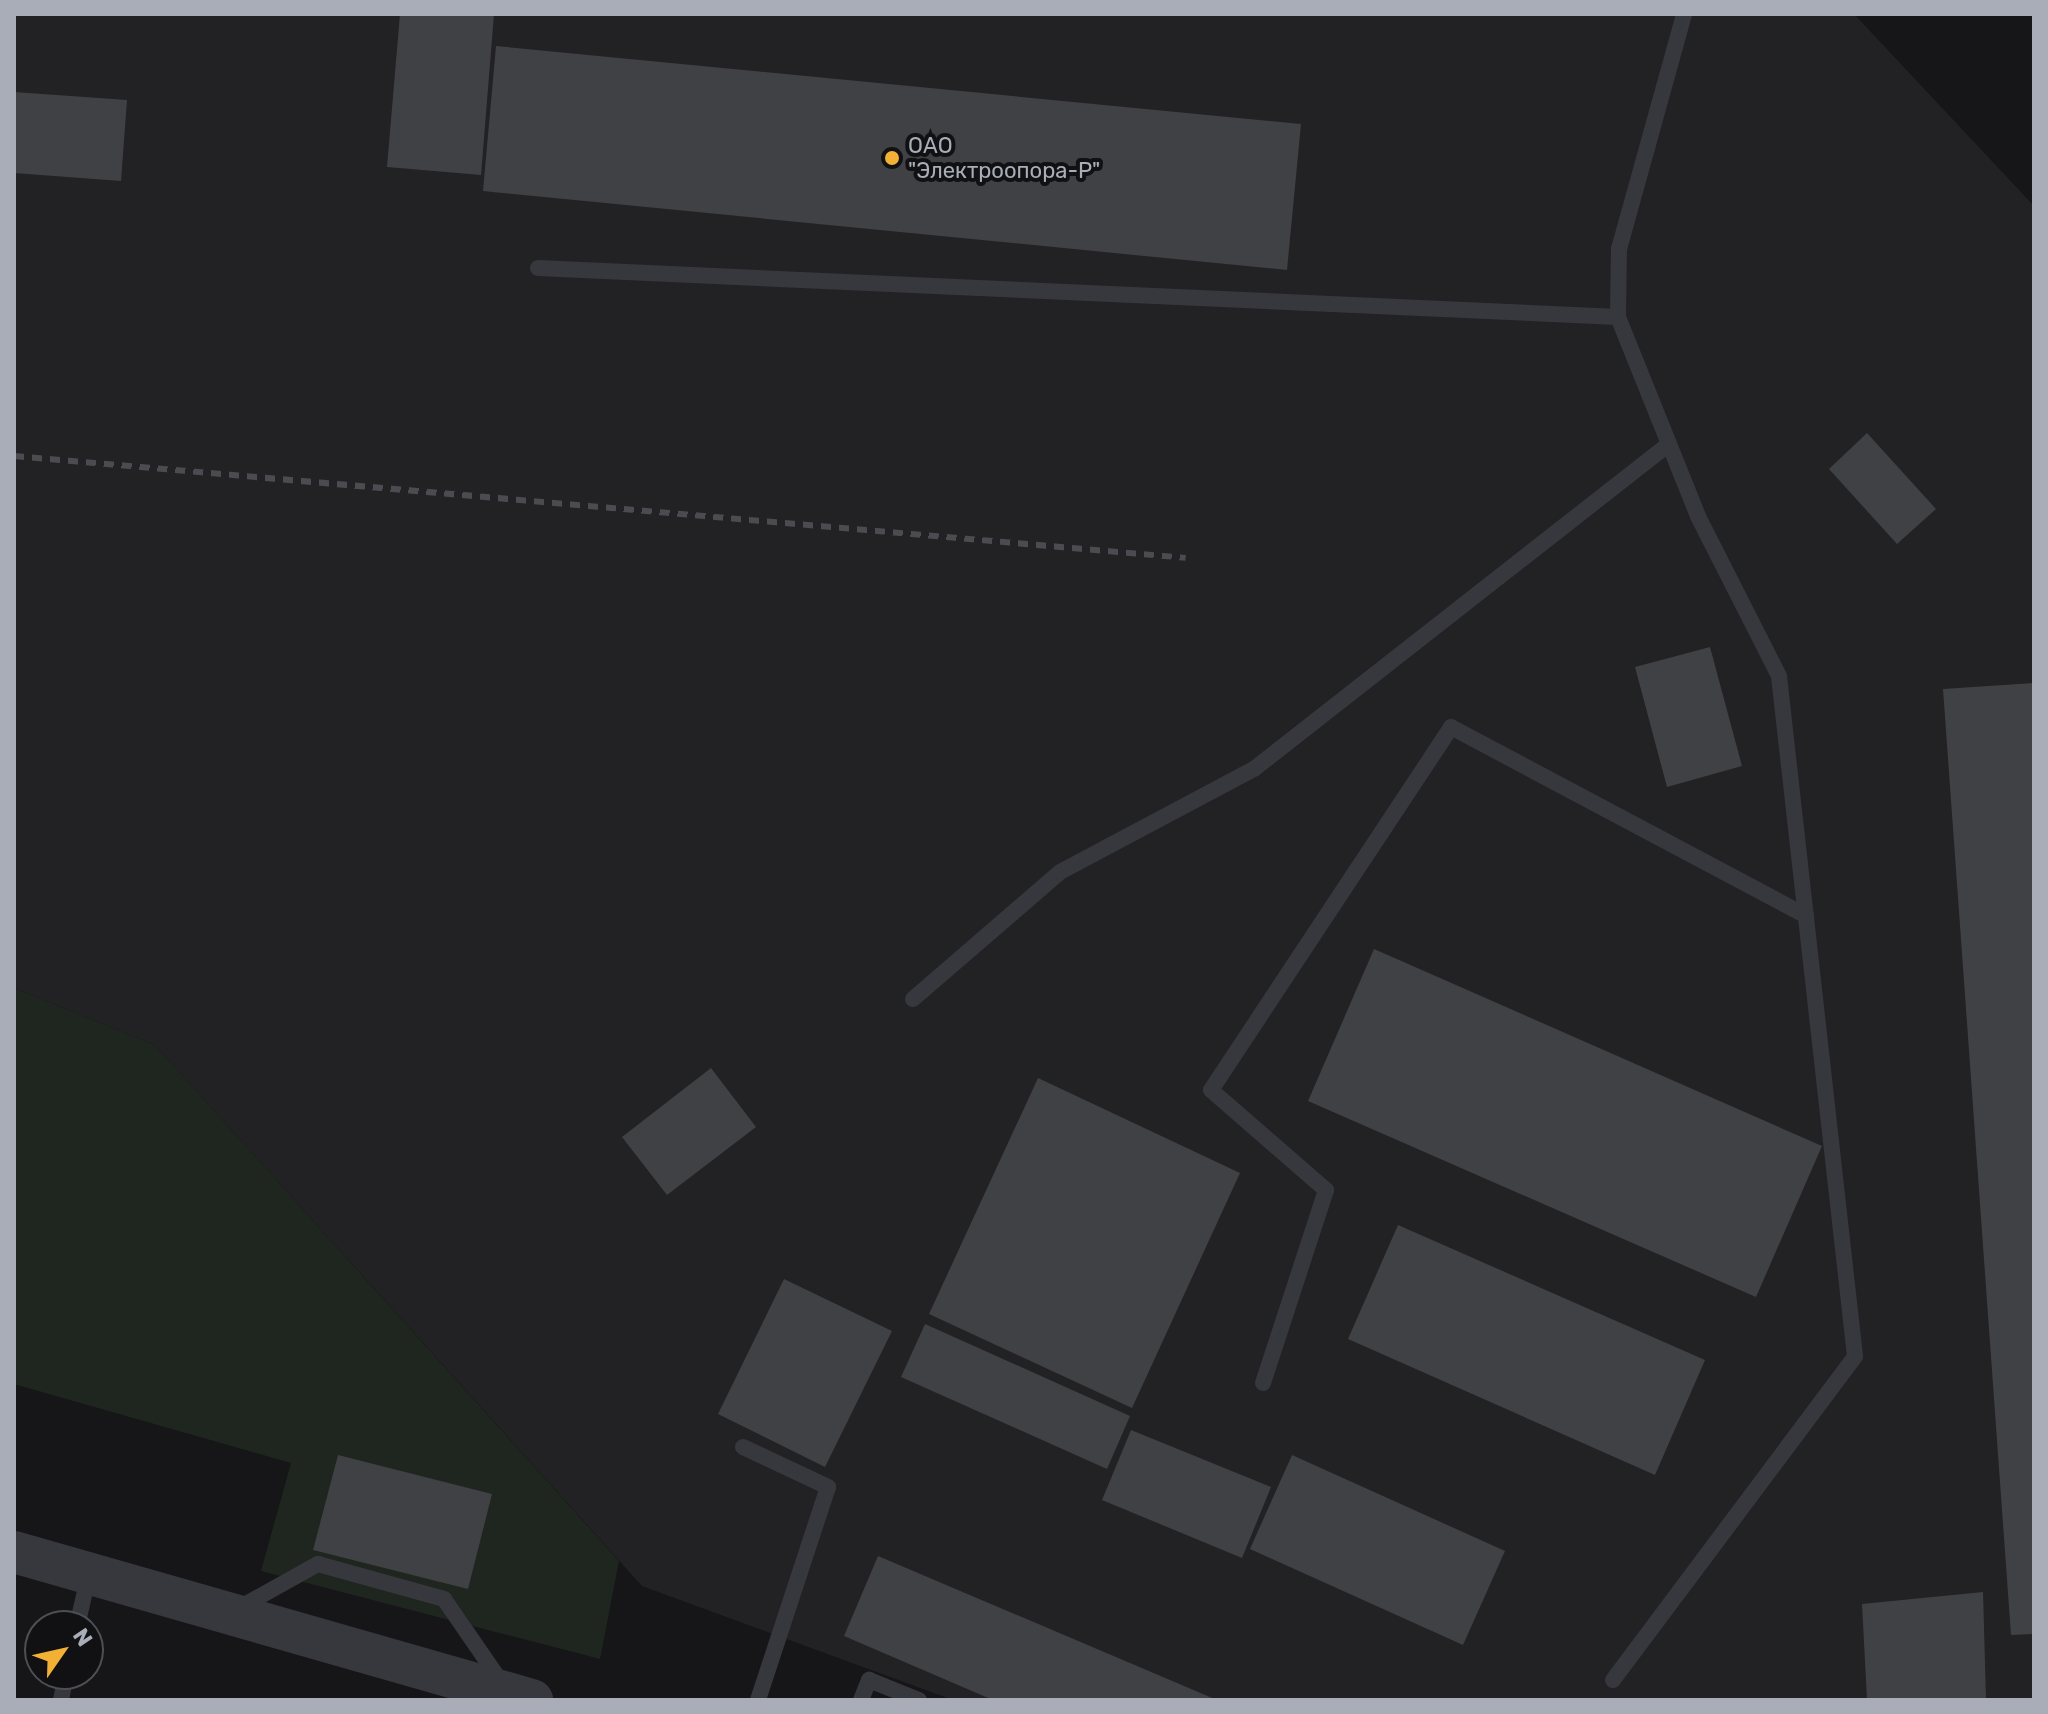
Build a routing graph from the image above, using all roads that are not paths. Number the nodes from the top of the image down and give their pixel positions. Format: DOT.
graph roads {
  1 [pos="1684,14"];
  2 [pos="538,268"];
  3 [pos="1618,317"];
  4 [pos="1669,444"];
  5 [pos="1806,916"];
  6 [pos="913,999"];
  7 [pos="1263,1383"];
  8 [pos="743,1447"];
  9 [pos="14,1552"];
  10 [pos="89,1572"];
  11 [pos="81,1610"];
  12 [pos="229,1613"];
  13 [pos="1613,1680"];
  14 [pos="521,1697"];
  15 [pos="758,1700"];
  16 [pos="861,1700"];
  17 [pos="919,1700"];
  1 -- 3 [label="lane"];
  2 -- 3 [label="lane"];
  3 -- 4 [label="lane"];
  4 -- 5 [label="lane"];
  4 -- 6 [label="lane"];
  5 -- 7 [label="lane"];
  5 -- 13 [label="lane"];
  8 -- 15 [label="lane"];
  9 -- 10 [label="street"];
  10 -- 11 [label="lane"];
  10 -- 12 [label="street"];
  12 -- 14 [label="street"];
  12 -- 14 [label="lane"];
  16 -- 17 [label="lane"];
}
